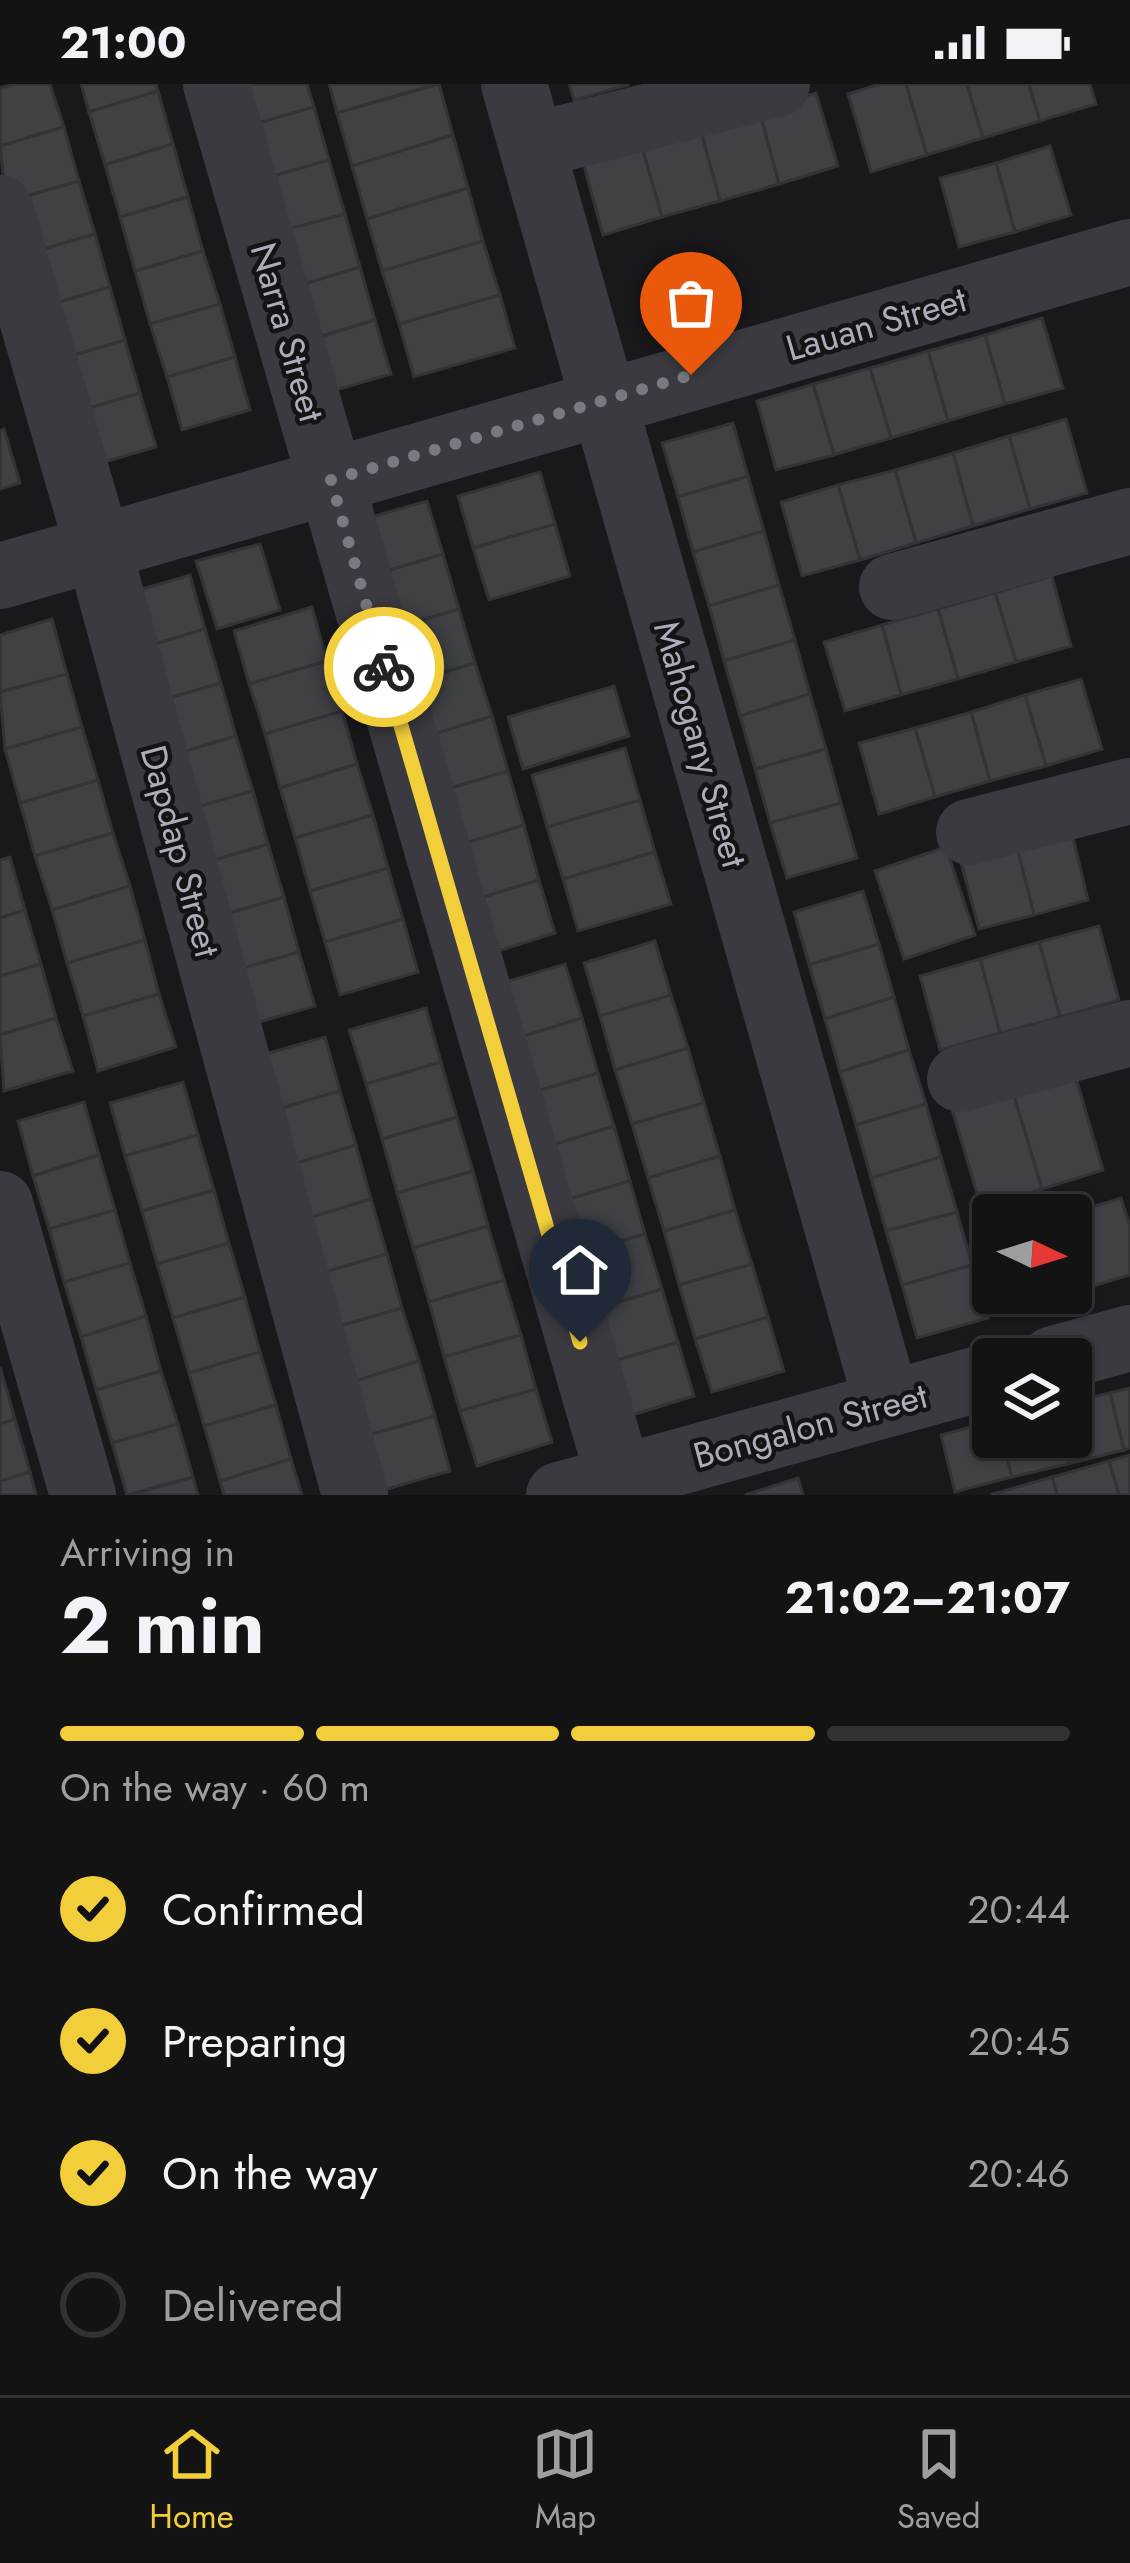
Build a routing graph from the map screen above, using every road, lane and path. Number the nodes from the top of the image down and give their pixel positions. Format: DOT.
graph roads {
  1 [pos="216,84"];
  2 [pos="514,84"];
  3 [pos="777,84"];
  4 [pos="532,146"];
  5 [pos="0,208"];
  6 [pos="1130,252"];
  7 [pos="603,400"];
  8 [pos="331,480"];
  9 [pos="1130,521"];
  10 [pos="98,547"];
  11 [pos="0,577"];
  12 [pos="892,587"];
  13 [pos="1130,791"];
  14 [pos="969,832"];
  15 [pos="1130,1033"];
  16 [pos="960,1079"];
  17 [pos="0,1204"];
  18 [pos="1130,1338"];
  19 [pos="1092,1348"];
  20 [pos="972,1381"];
  21 [pos="887,1403"];
  22 [pos="589,1487"];
  23 [pos="83,1495"];
  24 [pos="356,1495"];
  1 -- 8 [label="street, Narra Street"];
  2 -- 4 [label="street, Mahogany Street"];
  3 -- 4 [label="street"];
  4 -- 7 [label="street, Mahogany Street"];
  5 -- 10 [label="street, Dapdap Street"];
  6 -- 7 [label="street, Lauan Street"];
  7 -- 8 [label="street, Lauan Street"];
  7 -- 21 [label="street, Mahogany Street"];
  8 -- 10 [label="street, Lauan Street"];
  8 -- 22 [label="street, Narra Street"];
  9 -- 12 [label="street"];
  10 -- 11 [label="street, Lauan Street"];
  10 -- 24 [label="street, Dapdap Street"];
  13 -- 14 [label="street"];
  15 -- 16 [label="street"];
  17 -- 23 [label="street"];
  18 -- 19 [label="street"];
  20 -- 21 [label="street, Bongalon Street"];
  21 -- 22 [label="street, Bongalon Street"];
}
